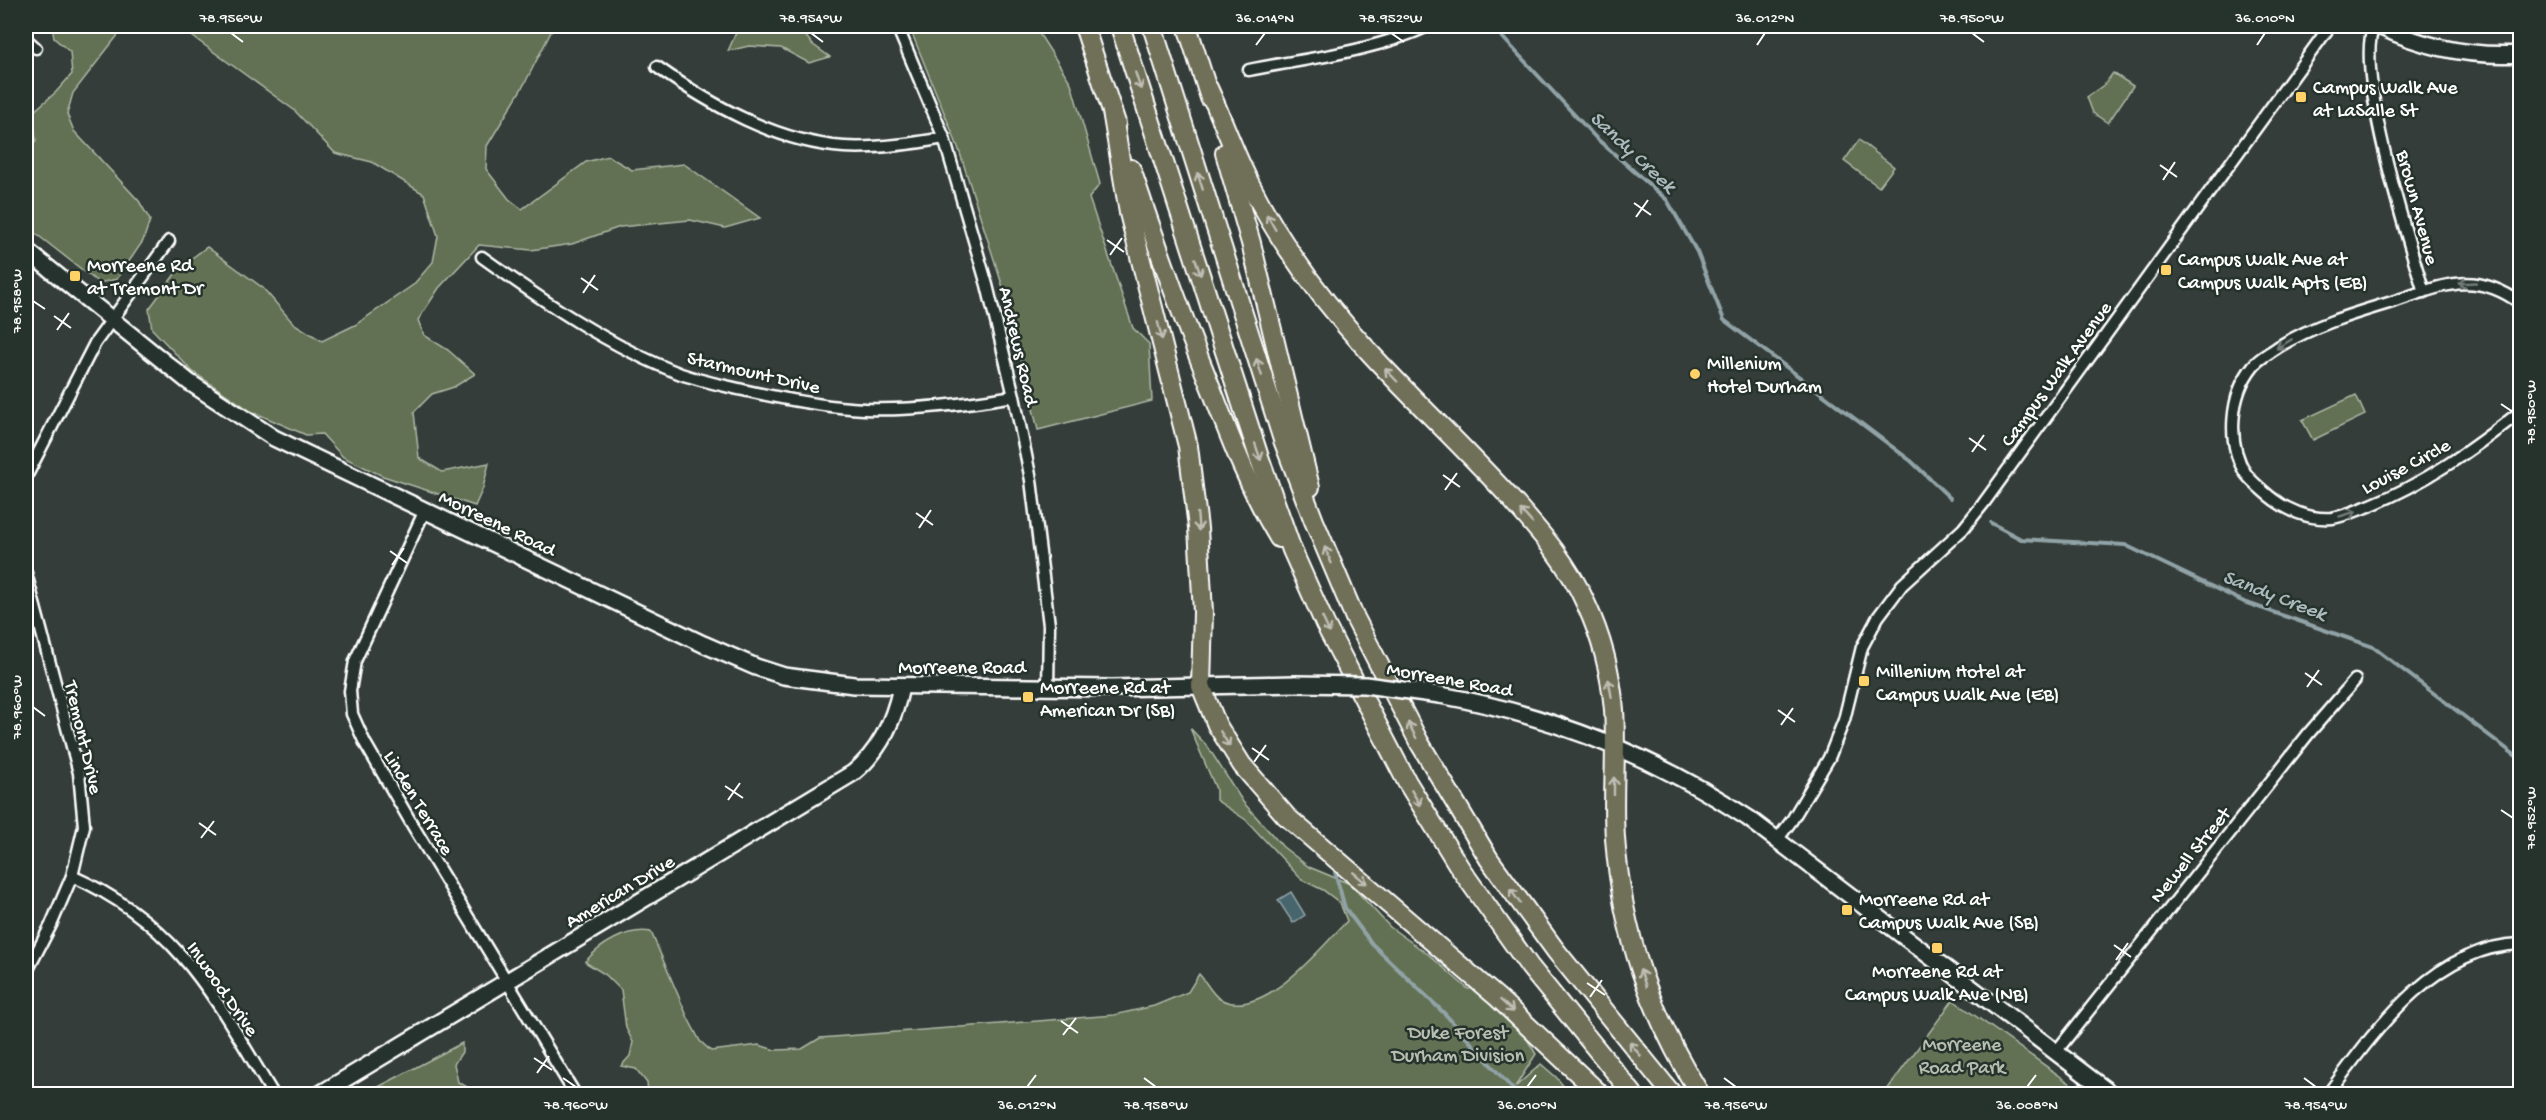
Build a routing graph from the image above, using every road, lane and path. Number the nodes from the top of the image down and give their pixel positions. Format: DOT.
graph roads {
  1 [pos="897,26"];
  2 [pos="1084,26"];
  3 [pos="1120,26"];
  4 [pos="1152,26"];
  5 [pos="1187,26"];
  6 [pos="1428,26"];
  7 [pos="2330,26"];
  8 [pos="2374,26"];
  9 [pos="2379,26"];
  10 [pos="26,39"];
  11 [pos="36,48"];
  12 [pos="2520,54"];
  13 [pos="657,67"];
  14 [pos="1249,70"];
  15 [pos="1208,88"];
  16 [pos="1112,111"];
  17 [pos="944,138"];
  18 [pos="169,241"];
  19 [pos="26,250"];
  20 [pos="482,257"];
  21 [pos="2424,292"];
  22 [pos="2520,303"];
  23 [pos="110,319"];
  24 [pos="1014,396"];
  25 [pos="2520,411"];
  26 [pos="26,477"];
  27 [pos="425,510"];
  28 [pos="1314,521"];
  29 [pos="1302,572"];
  30 [pos="26,573"];
  31 [pos="2355,680"];
  32 [pos="1201,686"];
  33 [pos="901,687"];
  34 [pos="1048,688"];
  35 [pos="1614,746"];
  36 [pos="1777,840"];
  37 [pos="72,876"];
  38 [pos="2520,944"];
  39 [pos="26,973"];
  40 [pos="508,982"];
  41 [pos="2055,1053"];
  42 [pos="26,1089"];
  43 [pos="31,1095"];
  44 [pos="273,1095"];
  45 [pos="320,1095"];
  46 [pos="575,1095"];
  47 [pos="1600,1095"];
  48 [pos="1633,1095"];
  49 [pos="1672,1095"];
  50 [pos="1700,1095"];
  51 [pos="2111,1095"];
  52 [pos="2328,1095"];
  1 -- 17 [label="street, Andrews Road"];
  2 -- 16 [label="highway"];
  3 -- 29 [label="highway, one-way"];
  28 -- 4 [label="highway, one-way"];
  5 -- 15 [label="highway"];
  6 -- 14 [label="street"];
  7 -- 36 [label="street, Campus Walk Avenue"];
  8 -- 21 [label="street, Brown Avenue"];
  9 -- 12 [label="street"];
  10 -- 11 [label="street"];
  13 -- 17 [label="street"];
  15 -- 28 [label="highway"];
  35 -- 15 [label="highway, one-way"];
  16 -- 29 [label="highway"];
  16 -- 32 [label="highway, one-way"];
  17 -- 24 [label="street, Andrews Road"];
  18 -- 23 [label="street"];
  19 -- 23 [label="street, Morreene Road"];
  20 -- 24 [label="street, Starmount Drive"];
  22 -- 21 [label="street, Louise Circle, one-way"];
  21 -- 25 [label="street, Louise Circle, one-way"];
  23 -- 26 [label="street"];
  23 -- 27 [label="street, Morreene Road"];
  24 -- 34 [label="street, Andrews Road"];
  27 -- 33 [label="street, Morreene Road"];
  27 -- 40 [label="street, Linden Terrace"];
  49 -- 28 [label="highway, one-way"];
  29 -- 48 [label="highway, one-way"];
  30 -- 37 [label="street, Tremont Drive"];
  31 -- 41 [label="street, Newell Street"];
  32 -- 34 [label="street, Morreene Road"];
  32 -- 35 [label="street, Morreene Road, bridge"];
  32 -- 47 [label="highway, one-way"];
  33 -- 34 [label="street, Morreene Road"];
  33 -- 40 [label="street, American Drive"];
  35 -- 36 [label="street, Morreene Road"];
  50 -- 35 [label="highway, one-way"];
  36 -- 41 [label="street, Morreene Road"];
  37 -- 39 [label="street, Tremont Drive"];
  37 -- 44 [label="street, Inwood Drive"];
  38 -- 52 [label="street"];
  40 -- 45 [label="street, American Drive"];
  40 -- 46 [label="street, Linden Terrace"];
  41 -- 51 [label="street, Morreene Road"];
  42 -- 43 [label="street"];
}
